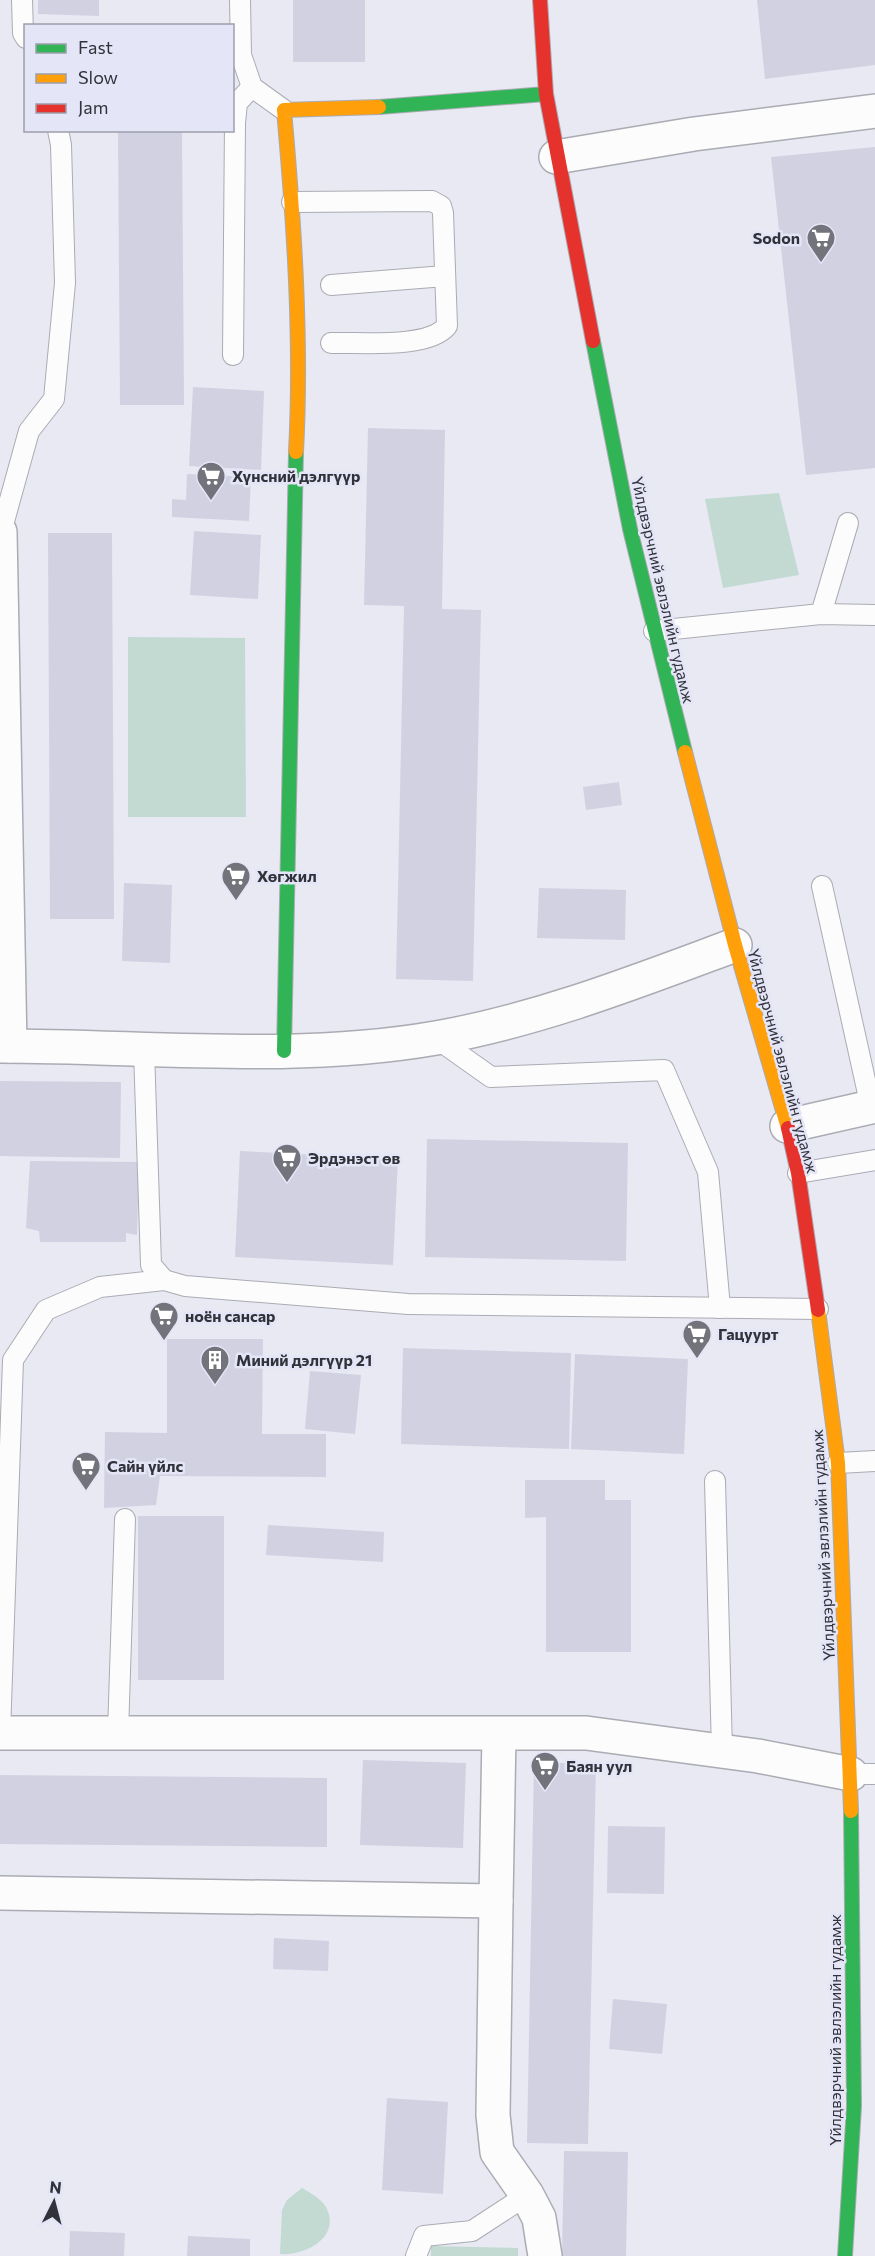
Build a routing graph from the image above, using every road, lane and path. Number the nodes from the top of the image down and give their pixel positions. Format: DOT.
graph roads {
  1 [pos="22,0"];
  2 [pos="240,0"];
  3 [pos="540,0"];
  4 [pos="24,36"];
  5 [pos="252,87"];
  6 [pos="546,94"];
  7 [pos="284,110"];
  8 [pos="875,111"];
  9 [pos="58,132"];
  10 [pos="556,157"];
  11 [pos="292,202"];
  12 [pos="445,276"];
  13 [pos="331,285"];
  14 [pos="331,343"];
  15 [pos="233,356"];
  16 [pos="848,523"];
  17 [pos="0,532"];
  18 [pos="821,614"];
  19 [pos="875,615"];
  20 [pos="1,622"];
  21 [pos="654,632"];
  22 [pos="822,886"];
  23 [pos="735,945"];
  24 [pos="436,1038"];
  25 [pos="5,1046"];
  26 [pos="144,1050"];
  27 [pos="284,1051"];
  28 [pos="873,1107"];
  29 [pos="787,1126"];
  30 [pos="875,1160"];
  31 [pos="798,1173"];
  32 [pos="164,1280"];
  33 [pos="720,1308"];
  34 [pos="818,1309"];
  35 [pos="875,1461"];
  36 [pos="838,1464"];
  37 [pos="715,1482"];
  38 [pos="125,1519"];
  39 [pos="0,1733"];
  40 [pos="118,1733"];
  41 [pos="499,1734"];
  42 [pos="722,1751"];
  43 [pos="863,1774"];
  44 [pos="0,1893"];
  45 [pos="496,1901"];
  46 [pos="854,2106"];
  47 [pos="875,2106"];
  48 [pos="527,2195"];
  49 [pos="416,2256"];
  50 [pos="545,2256"];
  51 [pos="845,2256"];
  1 -- 4 [label="lane"];
  2 -- 5 [label="lane"];
  3 -- 6 [label="main road, Үйлдвэрчний эвлэлийн гудамж"];
  5 -- 7 [label="lane"];
  5 -- 15 [label="lane"];
  6 -- 7 [label="main road"];
  6 -- 10 [label="main road, Үйлдвэрчний эвлэлийн гудамж"];
  7 -- 11 [label="main road"];
  8 -- 10 [label="street"];
  9 -- 17 [label="lane"];
  10 -- 21 [label="main road, Үйлдвэрчний эвлэлийн гудамж"];
  11 -- 12 [label="lane"];
  11 -- 27 [label="main road"];
  12 -- 13 [label="lane"];
  12 -- 14 [label="lane"];
  16 -- 18 [label="lane"];
  17 -- 20 [label="street"];
  18 -- 19 [label="lane"];
  18 -- 21 [label="lane"];
  20 -- 25 [label="street"];
  21 -- 23 [label="main road, Үйлдвэрчний эвлэлийн гудамж"];
  22 -- 28 [label="lane"];
  23 -- 24 [label="street"];
  23 -- 29 [label="main road, Үйлдвэрчний эвлэлийн гудамж"];
  24 -- 27 [label="street"];
  24 -- 33 [label="lane"];
  25 -- 26 [label="street"];
  26 -- 27 [label="street"];
  26 -- 32 [label="lane"];
  28 -- 29 [label="street"];
  29 -- 31 [label="main road, Үйлдвэрчний эвлэлийн гудамж"];
  30 -- 31 [label="lane"];
  31 -- 34 [label="main road, Үйлдвэрчний эвлэлийн гудамж"];
  32 -- 33 [label="lane"];
  32 -- 39 [label="lane"];
  33 -- 34 [label="lane"];
  34 -- 36 [label="main road, Үйлдвэрчний эвлэлийн гудамж"];
  35 -- 36 [label="lane"];
  36 -- 43 [label="main road, Үйлдвэрчний эвлэлийн гудамж"];
  37 -- 42 [label="lane"];
  38 -- 40 [label="lane"];
  39 -- 40 [label="street"];
  40 -- 41 [label="street"];
  41 -- 42 [label="street"];
  41 -- 45 [label="street"];
  42 -- 43 [label="street"];
  43 -- 46 [label="main road, Үйлдвэрчний эвлэлийн гудамж"];
  44 -- 45 [label="street"];
  45 -- 48 [label="street"];
  46 -- 47 [label="lane"];
  46 -- 51 [label="main road, Үйлдвэрчний эвлэлийн гудамж"];
  48 -- 49 [label="lane"];
  48 -- 50 [label="street"];
}
